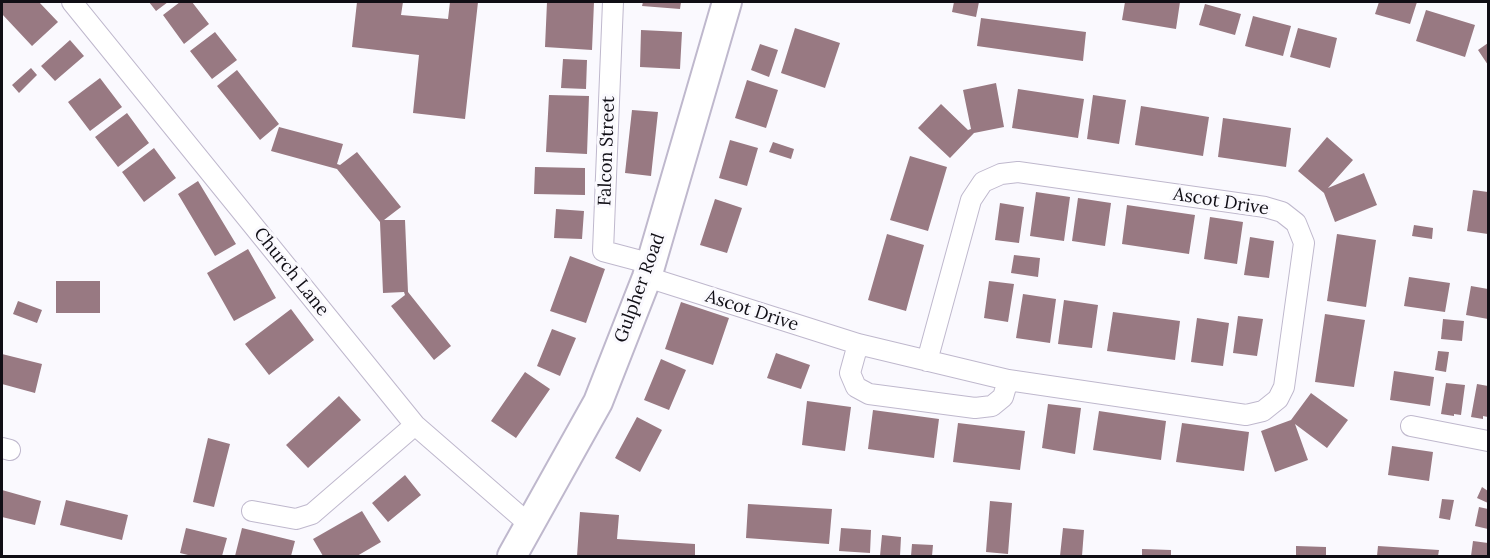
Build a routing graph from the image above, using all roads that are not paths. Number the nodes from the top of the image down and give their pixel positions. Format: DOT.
graph roads {
  1 [pos="72,2"];
  2 [pos="613,2"];
  3 [pos="727,2"];
  4 [pos="649,271"];
  5 [pos="858,344"];
  6 [pos="927,361"];
  7 [pos="1008,380"];
  8 [pos="415,424"];
  9 [pos="1412,426"];
  10 [pos="1488,441"];
  11 [pos="252,511"];
  12 [pos="530,525"];
  13 [pos="512,556"];
  1 -- 8 [label="street, Church Lane"];
  2 -- 4 [label="street, Falcon Street"];
  3 -- 4 [label="street, Gulpher Road"];
  4 -- 5 [label="street, Ascot Drive"];
  4 -- 12 [label="street, Gulpher Road"];
  5 -- 6 [label="street, Ascot Drive"];
  5 -- 7 [label="street"];
  6 -- 7 [label="street, Ascot Drive"];
  6 -- 7 [label="street, Ascot Drive"];
  8 -- 11 [label="street"];
  8 -- 12 [label="street, Church Lane"];
  9 -- 10 [label="street"];
  12 -- 13 [label="street, Gulpher Road"];
}
